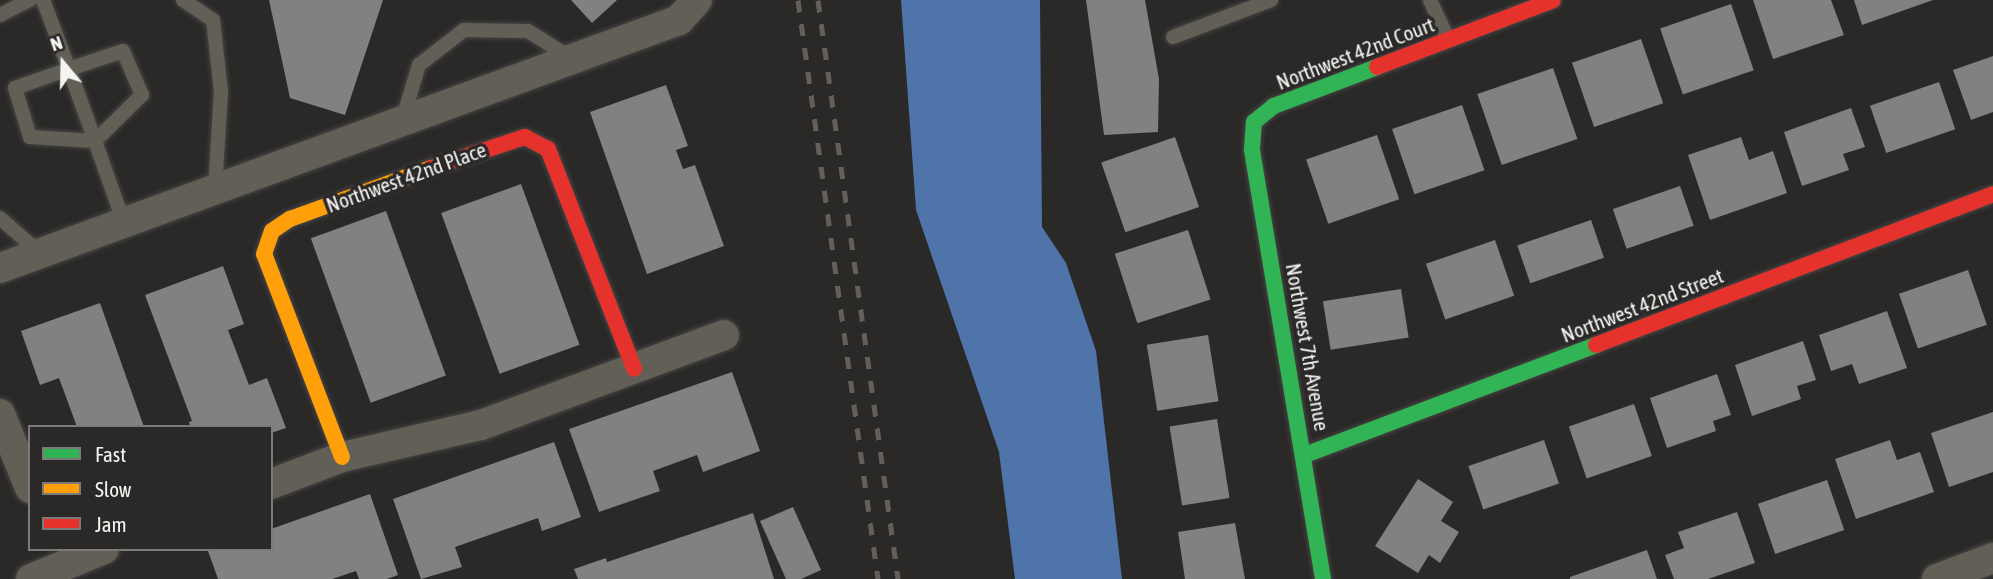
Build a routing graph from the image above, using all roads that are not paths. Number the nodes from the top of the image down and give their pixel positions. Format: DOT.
graph roads {
  1 [pos="30,0"];
  2 [pos="43,0"];
  3 [pos="183,0"];
  4 [pos="697,0"];
  5 [pos="1272,0"];
  6 [pos="1430,0"];
  7 [pos="1497,0"];
  8 [pos="1553,0"];
  9 [pos="0,15"];
  10 [pos="1504,18"];
  11 [pos="1174,37"];
  12 [pos="1448,40"];
  13 [pos="572,59"];
  14 [pos="69,69"];
  15 [pos="402,121"];
  16 [pos="1254,122"];
  17 [pos="95,141"];
  18 [pos="215,190"];
  19 [pos="1993,194"];
  20 [pos="0,218"];
  21 [pos="124,223"];
  22 [pos="40,253"];
  23 [pos="0,268"];
  24 [pos="724,335"];
  25 [pos="634,369"];
  26 [pos="0,414"];
  27 [pos="1305,455"];
  28 [pos="342,457"];
  29 [pos="28,483"];
  30 [pos="273,483"];
  31 [pos="94,551"];
  32 [pos="58,558"];
  33 [pos="1993,558"];
  34 [pos="31,579"];
  35 [pos="1323,579"];
  36 [pos="1937,579"];
  1 -- 9 [label="lane"];
  2 -- 14 [label="lane"];
  3 -- 18 [label="lane"];
  4 -- 13 [label="street"];
  5 -- 11 [label="lane"];
  6 -- 12 [label="lane"];
  7 -- 10 [label="lane"];
  8 -- 10 [label="street, Northwest 42nd Court"];
  10 -- 12 [label="street, Northwest 42nd Court"];
  12 -- 16 [label="street, Northwest 42nd Court"];
  13 -- 15 [label="street"];
  13 -- 15 [label="lane"];
  14 -- 17 [label="lane"];
  14 -- 17 [label="lane"];
  14 -- 17 [label="lane"];
  15 -- 18 [label="street"];
  16 -- 27 [label="street, Northwest 7th Avenue"];
  17 -- 21 [label="lane"];
  18 -- 21 [label="street"];
  19 -- 27 [label="street, Northwest 42nd Street"];
  20 -- 22 [label="lane"];
  21 -- 22 [label="street"];
  22 -- 23 [label="street"];
  24 -- 25 [label="street"];
  25 -- 28 [label="street"];
  25 -- 28 [label="street, Northwest 42nd Place"];
  26 -- 29 [label="street"];
  27 -- 35 [label="street, Northwest 7th Avenue"];
  28 -- 30 [label="street"];
  31 -- 32 [label="street"];
  32 -- 34 [label="street"];
  33 -- 36 [label="street"];
}
